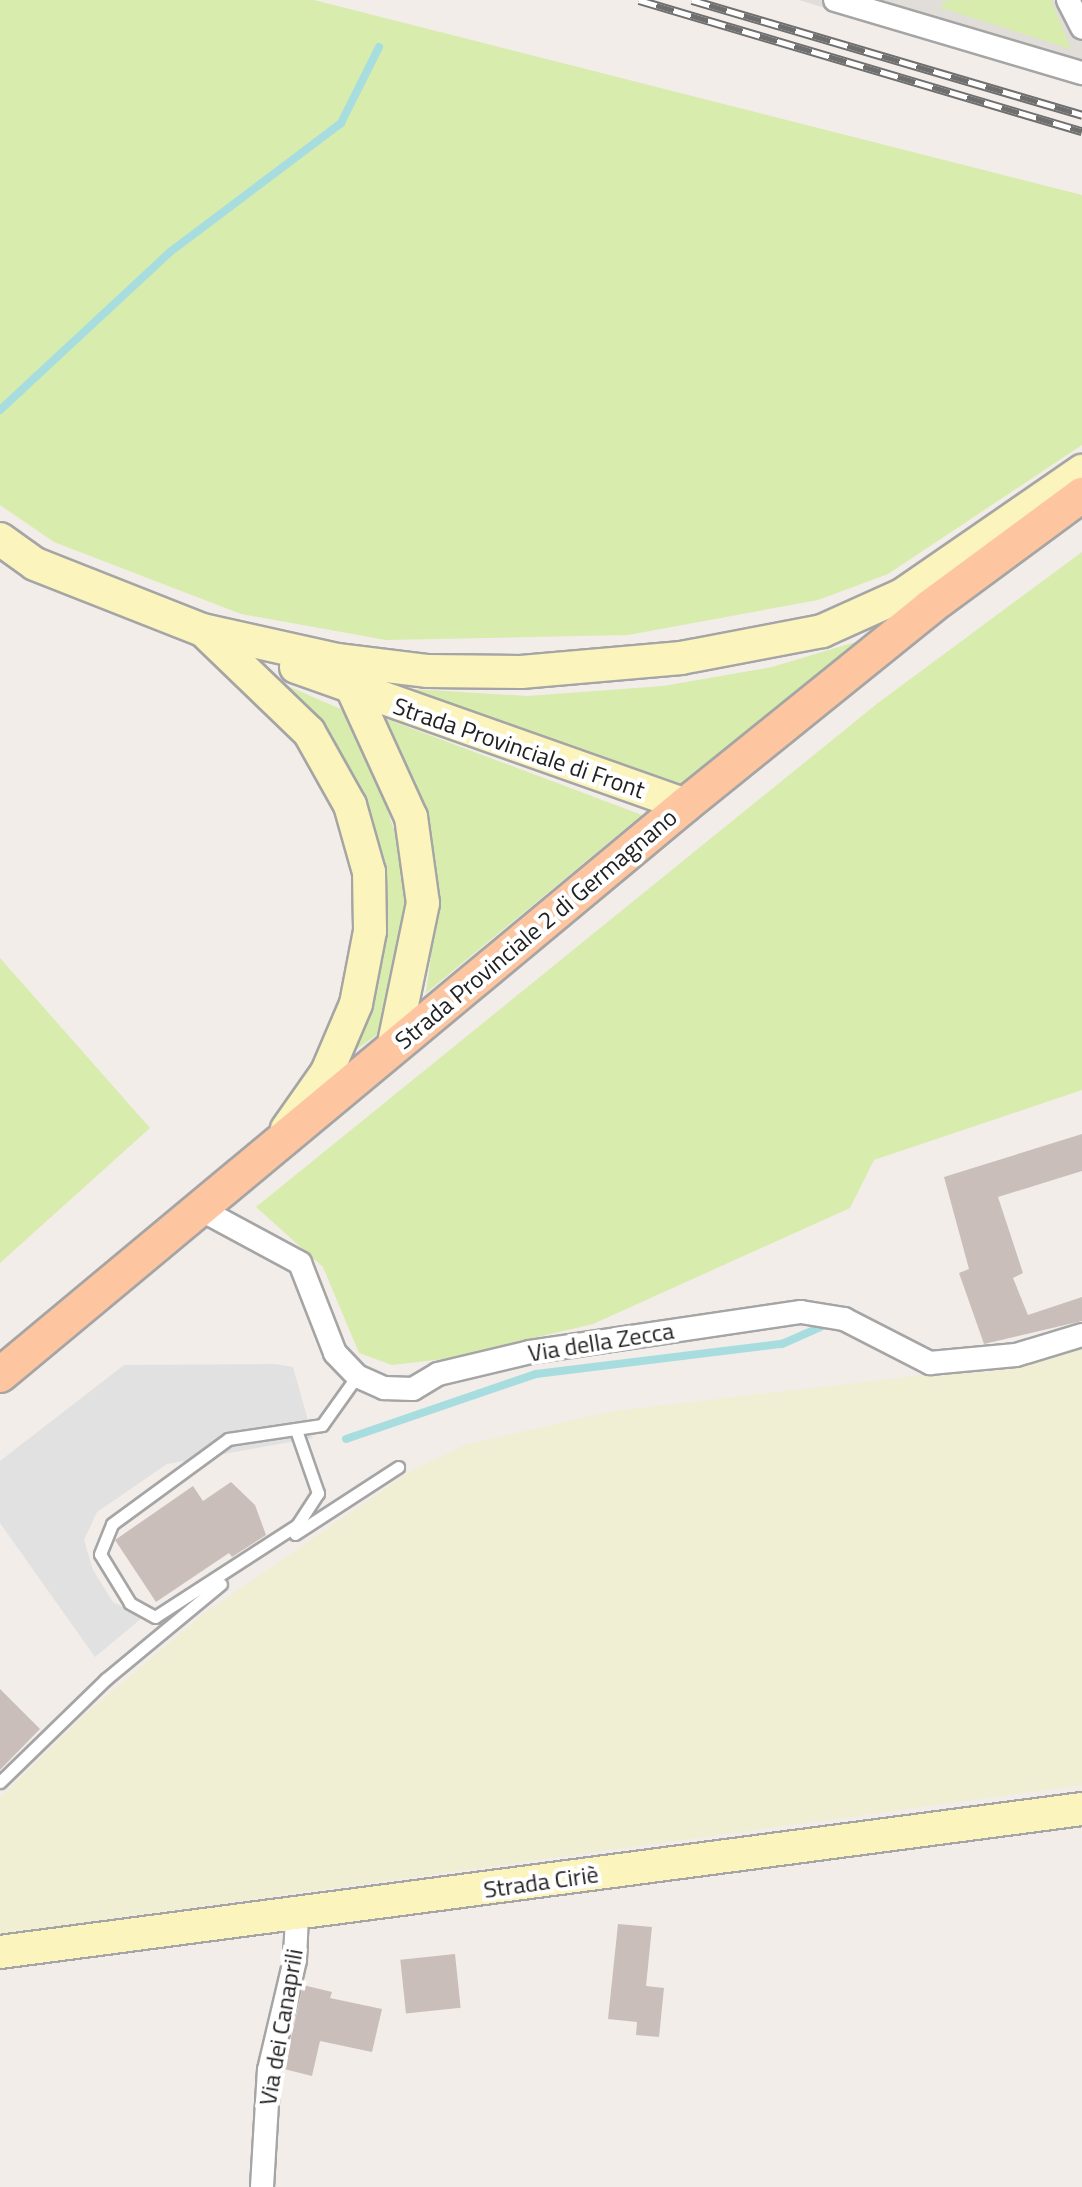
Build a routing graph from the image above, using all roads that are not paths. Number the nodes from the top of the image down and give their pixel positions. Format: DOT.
graph roads {
  1 [pos="835,0"];
  2 [pos="863,0"];
  3 [pos="892,0"];
  4 [pos="1068,0"];
  5 [pos="1082,28"];
  6 [pos="1082,73"];
  7 [pos="1082,471"];
  8 [pos="1082,495"];
  9 [pos="0,539"];
  10 [pos="203,630"];
  11 [pos="353,690"];
  12 [pos="685,805"];
  13 [pos="393,1048"];
  14 [pos="281,1138"];
  15 [pos="198,1208"];
  16 [pos="1082,1335"];
  17 [pos="0,1375"];
  18 [pos="357,1376"];
  19 [pos="296,1430"];
  20 [pos="398,1467"];
  21 [pos="0,1782"];
  22 [pos="1082,1809"];
  23 [pos="297,1914"];
  24 [pos="0,1952"];
  25 [pos="262,2187"];
  1 -- 6 [label="street"];
  2 -- 3 [label="street"];
  4 -- 5 [label="street"];
  7 -- 10 [label="main road"];
  8 -- 12 [label="main road, Strada Provinciale 2 di Germagnano"];
  9 -- 10 [label="main road"];
  10 -- 11 [label="main road, Strada Provinciale di Front"];
  10 -- 14 [label="main road"];
  11 -- 12 [label="main road, Strada Provinciale di Front"];
  11 -- 13 [label="main road"];
  12 -- 13 [label="main road, Strada Provinciale 2 di Germagnano"];
  13 -- 14 [label="main road, Strada Provinciale 2 di Germagnano"];
  14 -- 15 [label="main road, Strada Provinciale 2 di Germagnano"];
  15 -- 17 [label="main road, Strada Provinciale 2 di Germagnano"];
  15 -- 18 [label="street"];
  16 -- 18 [label="street, Via della Zecca"];
  18 -- 19 [label="lane"];
  19 -- 19 [label="lane"];
  20 -- 21 [label="lane"];
  22 -- 23 [label="main road, Strada Ciriè"];
  23 -- 24 [label="main road, Strada Ciriè"];
  23 -- 25 [label="street, Via dei Canaprili"];
}
